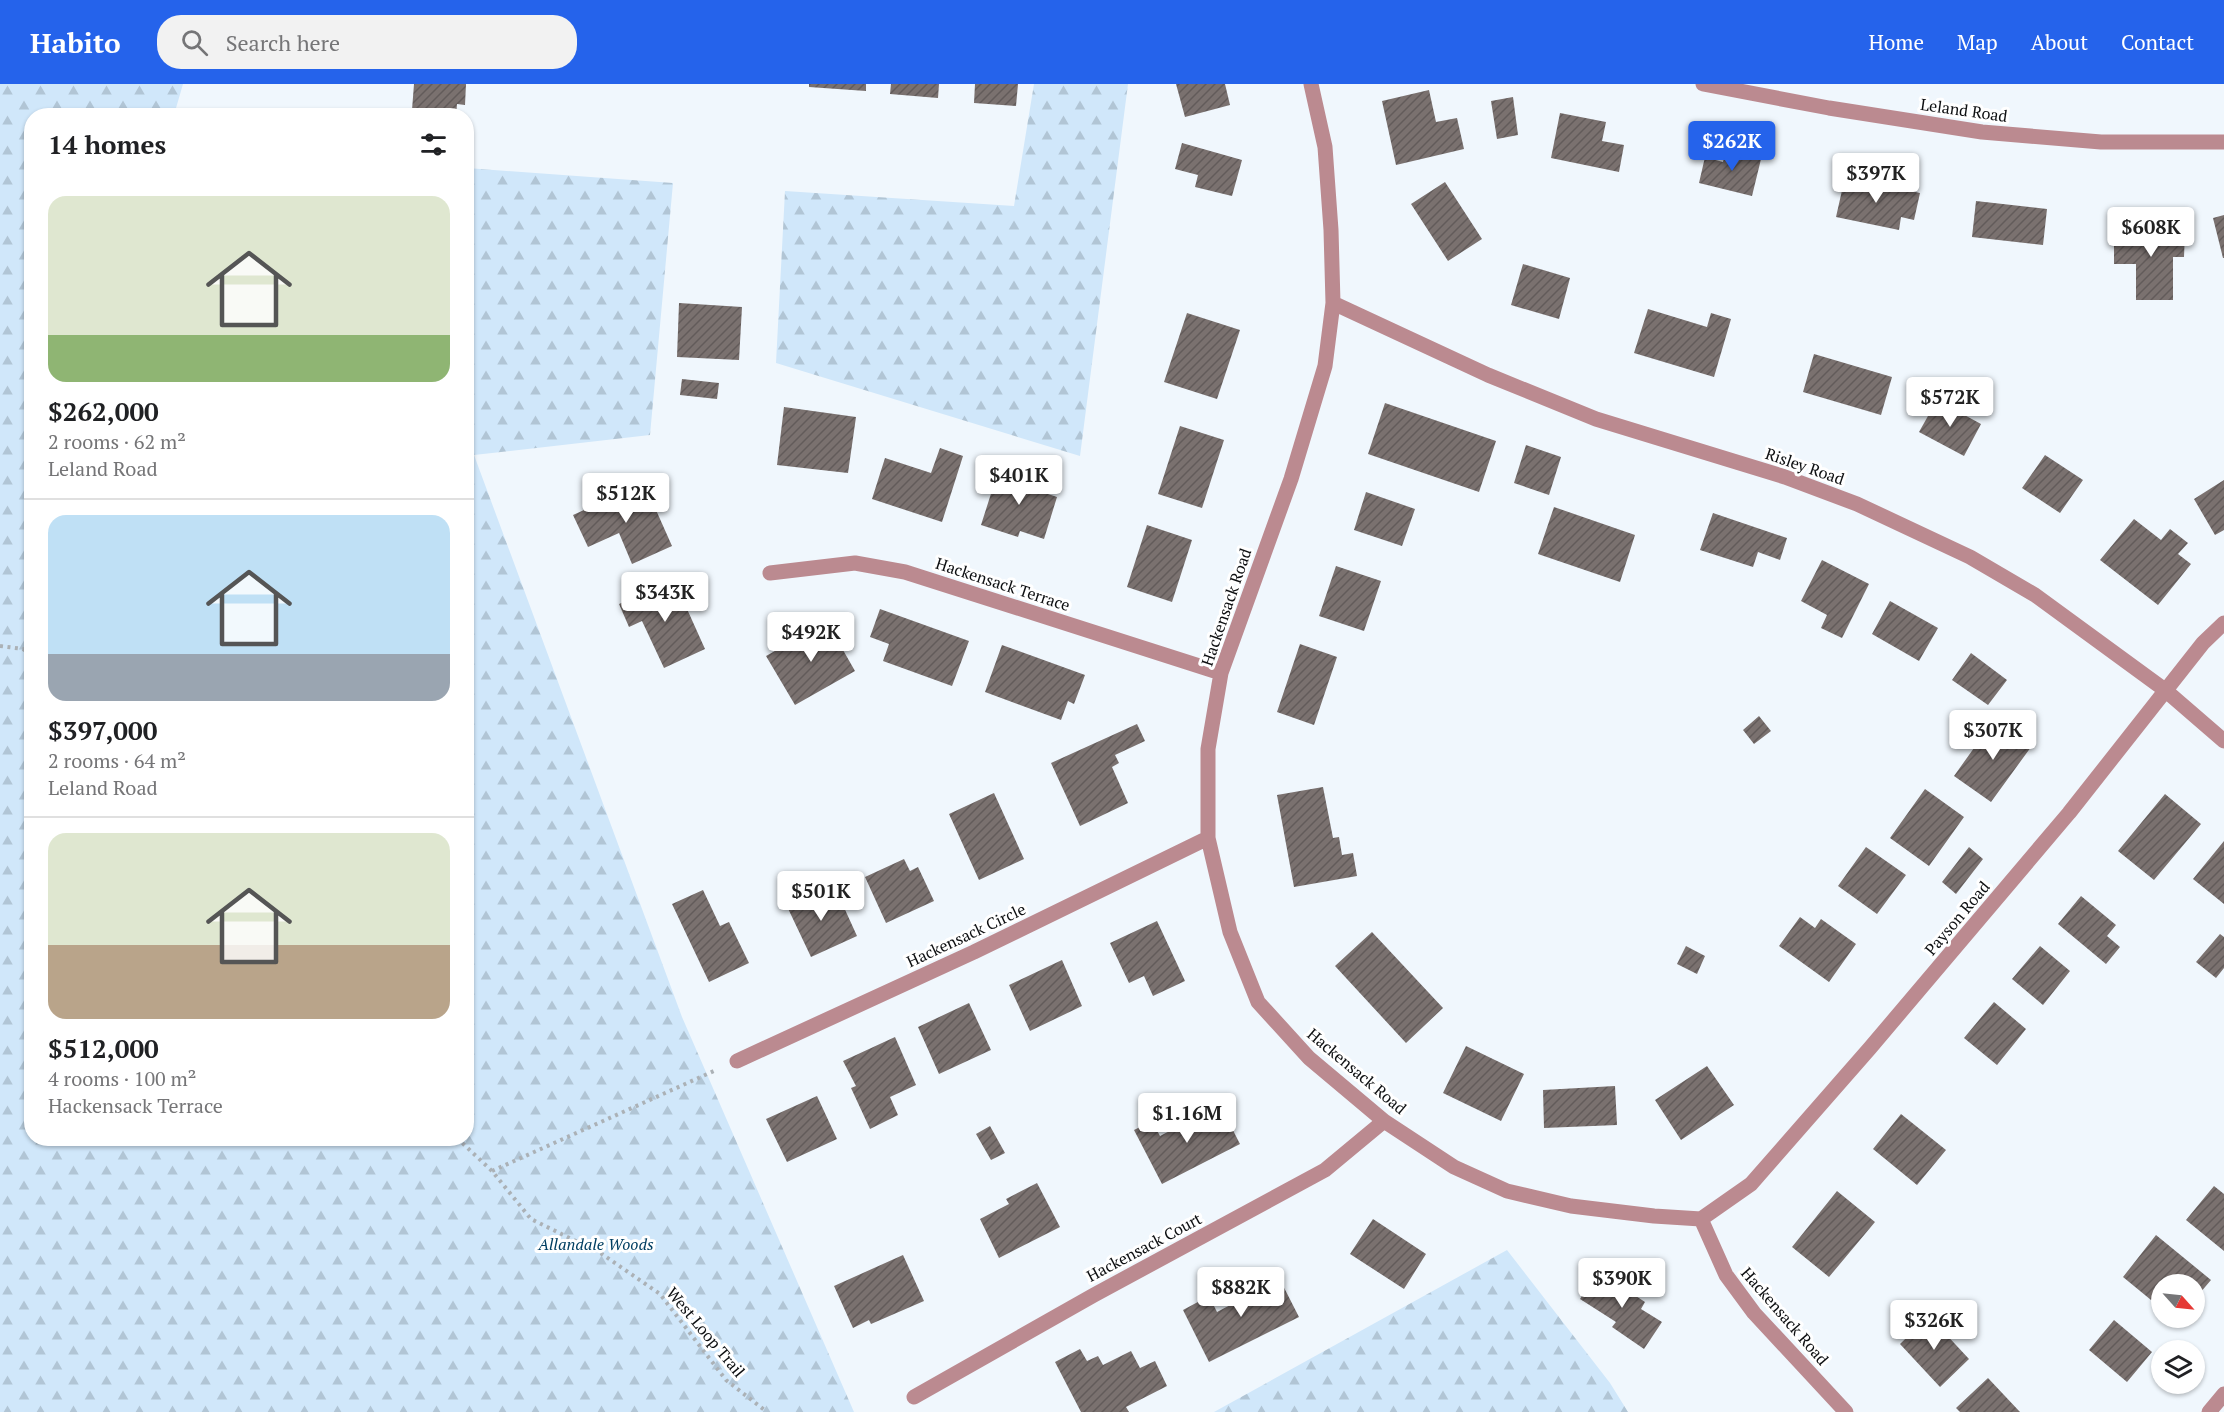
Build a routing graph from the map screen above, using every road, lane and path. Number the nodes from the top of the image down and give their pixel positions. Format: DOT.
graph roads {
  1 [pos="1311,84"];
  2 [pos="1703,84"];
  3 [pos="2224,142"];
  4 [pos="1333,303"];
  5 [pos="770,573"];
  6 [pos="2224,623"];
  7 [pos="0,646"];
  8 [pos="24,650"];
  9 [pos="1221,673"];
  10 [pos="2165,690"];
  11 [pos="2224,741"];
  12 [pos="1208,838"];
  13 [pos="737,1061"];
  14 [pos="1384,1121"];
  15 [pos="465,1146"];
  16 [pos="492,1171"];
  17 [pos="1701,1219"];
  18 [pos="2224,1394"];
  19 [pos="914,1397"];
  20 [pos="767,1412"];
  21 [pos="1846,1412"];
  22 [pos="2209,1412"];
  1 -- 4 [label="street, Hackensack Road"];
  2 -- 3 [label="street, Leland Road"];
  4 -- 9 [label="street, Hackensack Road"];
  4 -- 10 [label="street, Risley Road"];
  5 -- 9 [label="street, Hackensack Terrace"];
  6 -- 10 [label="street, Payson Road"];
  7 -- 8 [label="path"];
  9 -- 12 [label="street, Hackensack Road"];
  10 -- 11 [label="street, Risley Road"];
  10 -- 17 [label="street, Payson Road"];
  12 -- 13 [label="street, Hackensack Circle"];
  12 -- 14 [label="street, Hackensack Road"];
  13 -- 16 [label="path"];
  14 -- 17 [label="street, Hackensack Road"];
  14 -- 19 [label="street, Hackensack Court"];
  15 -- 16 [label="path, West Loop Trail"];
  16 -- 20 [label="path, West Loop Trail"];
  17 -- 21 [label="street, Hackensack Road"];
  18 -- 22 [label="street"];
}
